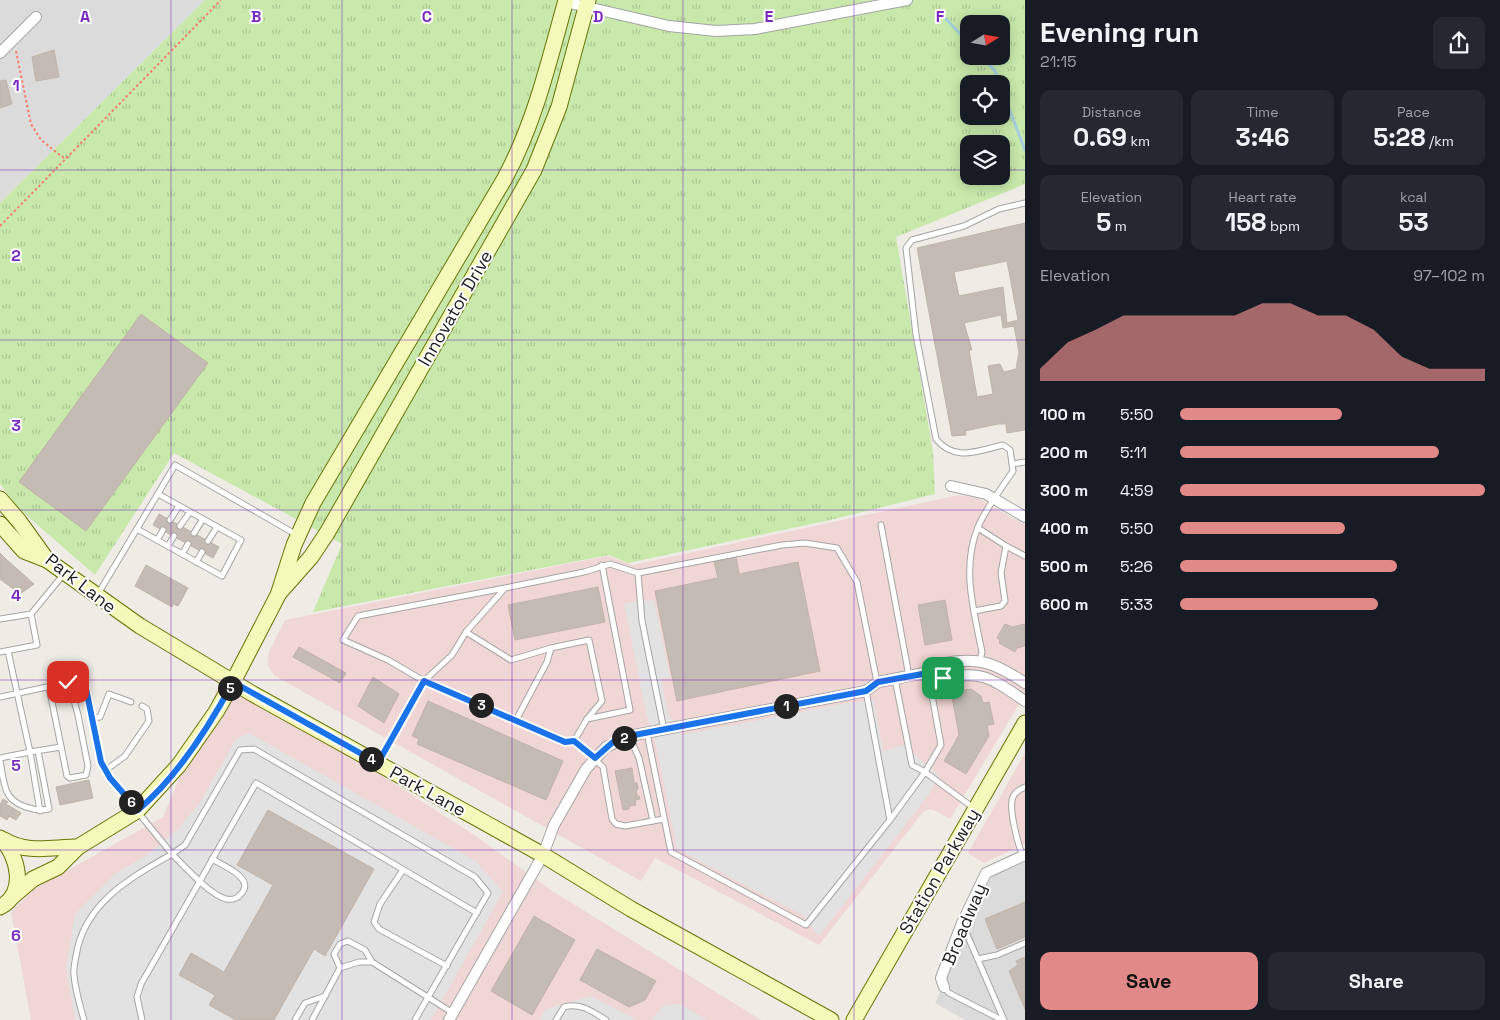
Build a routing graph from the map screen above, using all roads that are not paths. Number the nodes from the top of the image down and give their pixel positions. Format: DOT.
graph roads {
  1 [pos="907,0"];
  2 [pos="565,1"];
  3 [pos="587,3"];
  4 [pos="36,17"];
  5 [pos="0,53"];
  6 [pos="1025,203"];
  7 [pos="1025,462"];
  8 [pos="1012,464"];
  9 [pos="951,486"];
  10 [pos="158,494"];
  11 [pos="995,499"];
  12 [pos="0,500"];
  13 [pos="179,506"];
  14 [pos="190,512"];
  15 [pos="1025,517"];
  16 [pos="202,519"];
  17 [pos="170,520"];
  18 [pos="0,524"];
  19 [pos="880,524"];
  20 [pos="180,526"];
  21 [pos="217,527"];
  22 [pos="978,528"];
  23 [pos="137,529"];
  24 [pos="163,530"];
  25 [pos="194,534"];
  26 [pos="298,535"];
  27 [pos="174,536"];
  28 [pos="157,540"];
  29 [pos="208,541"];
  30 [pos="188,544"];
  31 [pos="168,546"];
  32 [pos="1006,546"];
  33 [pos="202,552"];
  34 [pos="182,554"];
  35 [pos="1025,556"];
  36 [pos="47,560"];
  37 [pos="196,562"];
  38 [pos="602,565"];
  39 [pos="638,573"];
  40 [pos="64,574"];
  41 [pos="505,588"];
  42 [pos="278,594"];
  43 [pos="96,597"];
  44 [pos="974,611"];
  45 [pos="31,614"];
  46 [pos="0,619"];
  47 [pos="466,632"];
  48 [pos="551,648"];
  49 [pos="8,651"];
  50 [pos="0,652"];
  51 [pos="980,660"];
  52 [pos="931,672"];
  53 [pos="909,676"];
  54 [pos="895,679"];
  55 [pos="424,681"];
  56 [pos="68,682"];
  57 [pos="233,682"];
  58 [pos="878,682"];
  59 [pos="1025,683"];
  60 [pos="49,687"];
  61 [pos="866,691"];
  62 [pos="17,694"];
  63 [pos="0,697"];
  64 [pos="1025,701"];
  65 [pos="131,702"];
  66 [pos="142,706"];
  67 [pos="93,718"];
  68 [pos="587,719"];
  69 [pos="516,720"];
  70 [pos="1025,722"];
  71 [pos="664,730"];
  72 [pos="647,733"];
  73 [pos="629,736"];
  74 [pos="574,741"];
  75 [pos="61,747"];
  76 [pos="38,750"];
  77 [pos="30,752"];
  78 [pos="595,758"];
  79 [pos="0,760"];
  80 [pos="378,763"];
  81 [pos="106,770"];
  82 [pos="925,772"];
  83 [pos="1025,787"];
  84 [pos="975,809"];
  85 [pos="138,810"];
  86 [pos="40,811"];
  87 [pos="664,819"];
  88 [pos="890,820"];
  89 [pos="653,821"];
  90 [pos="1,838"];
  91 [pos="78,847"];
  92 [pos="172,854"];
  93 [pos="542,855"];
  94 [pos="1024,855"];
  95 [pos="212,860"];
  96 [pos="403,870"];
  97 [pos="200,882"];
  98 [pos="6,903"];
  99 [pos="477,913"];
  100 [pos="0,920"];
  101 [pos="962,923"];
  102 [pos="1025,943"];
  103 [pos="978,959"];
  104 [pos="372,962"];
  105 [pos="446,966"];
  106 [pos="340,968"];
  107 [pos="944,987"];
  108 [pos="325,996"];
  109 [pos="429,997"];
  110 [pos="451,1016"];
  111 [pos="84,1020"];
  112 [pos="142,1020"];
  113 [pos="295,1020"];
  114 [pos="312,1020"];
  115 [pos="415,1020"];
  116 [pos="556,1020"];
  117 [pos="606,1020"];
  118 [pos="831,1020"];
  119 [pos="854,1020"];
  120 [pos="1003,1020"];
  1 -- 3 [label="street"];
  2 -- 3 [label="street"];
  2 -- 26 [label="main road, Innovator Drive"];
  3 -- 42 [label="main road, Innovator Drive"];
  4 -- 5 [label="street"];
  6 -- 8 [label="lane"];
  7 -- 8 [label="lane"];
  8 -- 11 [label="lane"];
  9 -- 11 [label="street"];
  10 -- 13 [label="lane"];
  10 -- 23 [label="lane"];
  10 -- 26 [label="lane"];
  11 -- 15 [label="street"];
  11 -- 22 [label="lane"];
  12 -- 36 [label="main road, Park Lane"];
  13 -- 14 [label="lane"];
  13 -- 17 [label="lane"];
  14 -- 16 [label="lane"];
  14 -- 20 [label="lane"];
  16 -- 21 [label="lane"];
  16 -- 25 [label="lane"];
  18 -- 36 [label="main road"];
  19 -- 53 [label="lane"];
  21 -- 29 [label="lane"];
  21 -- 37 [label="lane"];
  22 -- 32 [label="lane"];
  22 -- 44 [label="lane"];
  23 -- 28 [label="lane"];
  23 -- 43 [label="lane"];
  24 -- 28 [label="lane"];
  26 -- 42 [label="main road, Innovator Drive"];
  27 -- 31 [label="lane"];
  28 -- 31 [label="lane"];
  30 -- 34 [label="lane"];
  31 -- 34 [label="lane"];
  32 -- 35 [label="lane"];
  32 -- 44 [label="lane"];
  33 -- 37 [label="lane"];
  34 -- 37 [label="lane"];
  36 -- 40 [label="main road, Park Lane"];
  38 -- 39 [label="lane"];
  38 -- 41 [label="lane"];
  38 -- 68 [label="lane"];
  39 -- 58 [label="lane"];
  39 -- 71 [label="lane"];
  40 -- 43 [label="main road, Park Lane"];
  40 -- 45 [label="lane"];
  41 -- 47 [label="lane"];
  41 -- 55 [label="lane"];
  42 -- 57 [label="main road, Innovator Drive"];
  43 -- 57 [label="main road, Park Lane"];
  44 -- 51 [label="lane"];
  45 -- 46 [label="lane"];
  45 -- 49 [label="lane"];
  47 -- 48 [label="lane"];
  47 -- 55 [label="lane"];
  48 -- 68 [label="lane"];
  48 -- 69 [label="lane"];
  49 -- 50 [label="lane"];
  49 -- 62 [label="lane"];
  51 -- 52 [label="street"];
  51 -- 59 [label="street"];
  52 -- 53 [label="street"];
  52 -- 64 [label="street"];
  52 -- 82 [label="lane"];
  53 -- 54 [label="street"];
  54 -- 58 [label="street"];
  54 -- 82 [label="lane"];
  55 -- 69 [label="lane"];
  55 -- 80 [label="lane"];
  56 -- 60 [label="lane"];
  56 -- 67 [label="lane"];
  56 -- 75 [label="lane"];
  57 -- 80 [label="main road, Park Lane"];
  57 -- 85 [label="main road, Innovator Drive"];
  58 -- 61 [label="street"];
  60 -- 62 [label="lane"];
  60 -- 75 [label="lane"];
  61 -- 71 [label="street"];
  61 -- 88 [label="lane"];
  62 -- 63 [label="lane"];
  62 -- 77 [label="lane"];
  65 -- 67 [label="lane"];
  66 -- 81 [label="lane"];
  67 -- 81 [label="lane"];
  68 -- 74 [label="lane"];
  69 -- 74 [label="lane"];
  70 -- 84 [label="main road, Station Parkway"];
  71 -- 72 [label="street"];
  72 -- 73 [label="street"];
  72 -- 87 [label="lane"];
  73 -- 78 [label="street"];
  73 -- 89 [label="lane"];
  74 -- 78 [label="lane"];
  75 -- 76 [label="lane"];
  76 -- 77 [label="lane"];
  76 -- 86 [label="lane"];
  77 -- 79 [label="lane"];
  77 -- 86 [label="lane"];
  78 -- 89 [label="lane"];
  78 -- 93 [label="street"];
  79 -- 86 [label="lane"];
  80 -- 93 [label="main road, Park Lane"];
  81 -- 85 [label="lane"];
  82 -- 84 [label="lane"];
  82 -- 88 [label="lane"];
  83 -- 94 [label="lane"];
  84 -- 119 [label="main road, Station Parkway"];
  85 -- 91 [label="main road, Innovator Drive"];
  85 -- 92 [label="lane"];
  87 -- 88 [label="lane"];
  87 -- 89 [label="lane"];
  90 -- 91 [label="main road"];
  90 -- 98 [label="main road"];
  91 -- 98 [label="main road, Innovator Drive"];
  92 -- 97 [label="lane"];
  92 -- 99 [label="lane"];
  92 -- 111 [label="lane"];
  93 -- 110 [label="street"];
  93 -- 118 [label="main road, Park Lane"];
  94 -- 101 [label="street, Broadway"];
  95 -- 96 [label="lane"];
  95 -- 97 [label="lane"];
  95 -- 97 [label="lane"];
  96 -- 99 [label="lane"];
  96 -- 105 [label="lane"];
  97 -- 112 [label="lane"];
  98 -- 100 [label="main road"];
  99 -- 105 [label="lane"];
  101 -- 103 [label="lane"];
  101 -- 107 [label="street, Broadway"];
  102 -- 103 [label="lane"];
  103 -- 120 [label="lane"];
  104 -- 106 [label="lane"];
  104 -- 106 [label="lane"];
  104 -- 109 [label="lane"];
  105 -- 109 [label="lane"];
  106 -- 108 [label="lane"];
  107 -- 120 [label="lane"];
  108 -- 113 [label="lane"];
  108 -- 114 [label="lane"];
  109 -- 110 [label="lane"];
  109 -- 115 [label="lane"];
  116 -- 117 [label="lane"];
}
